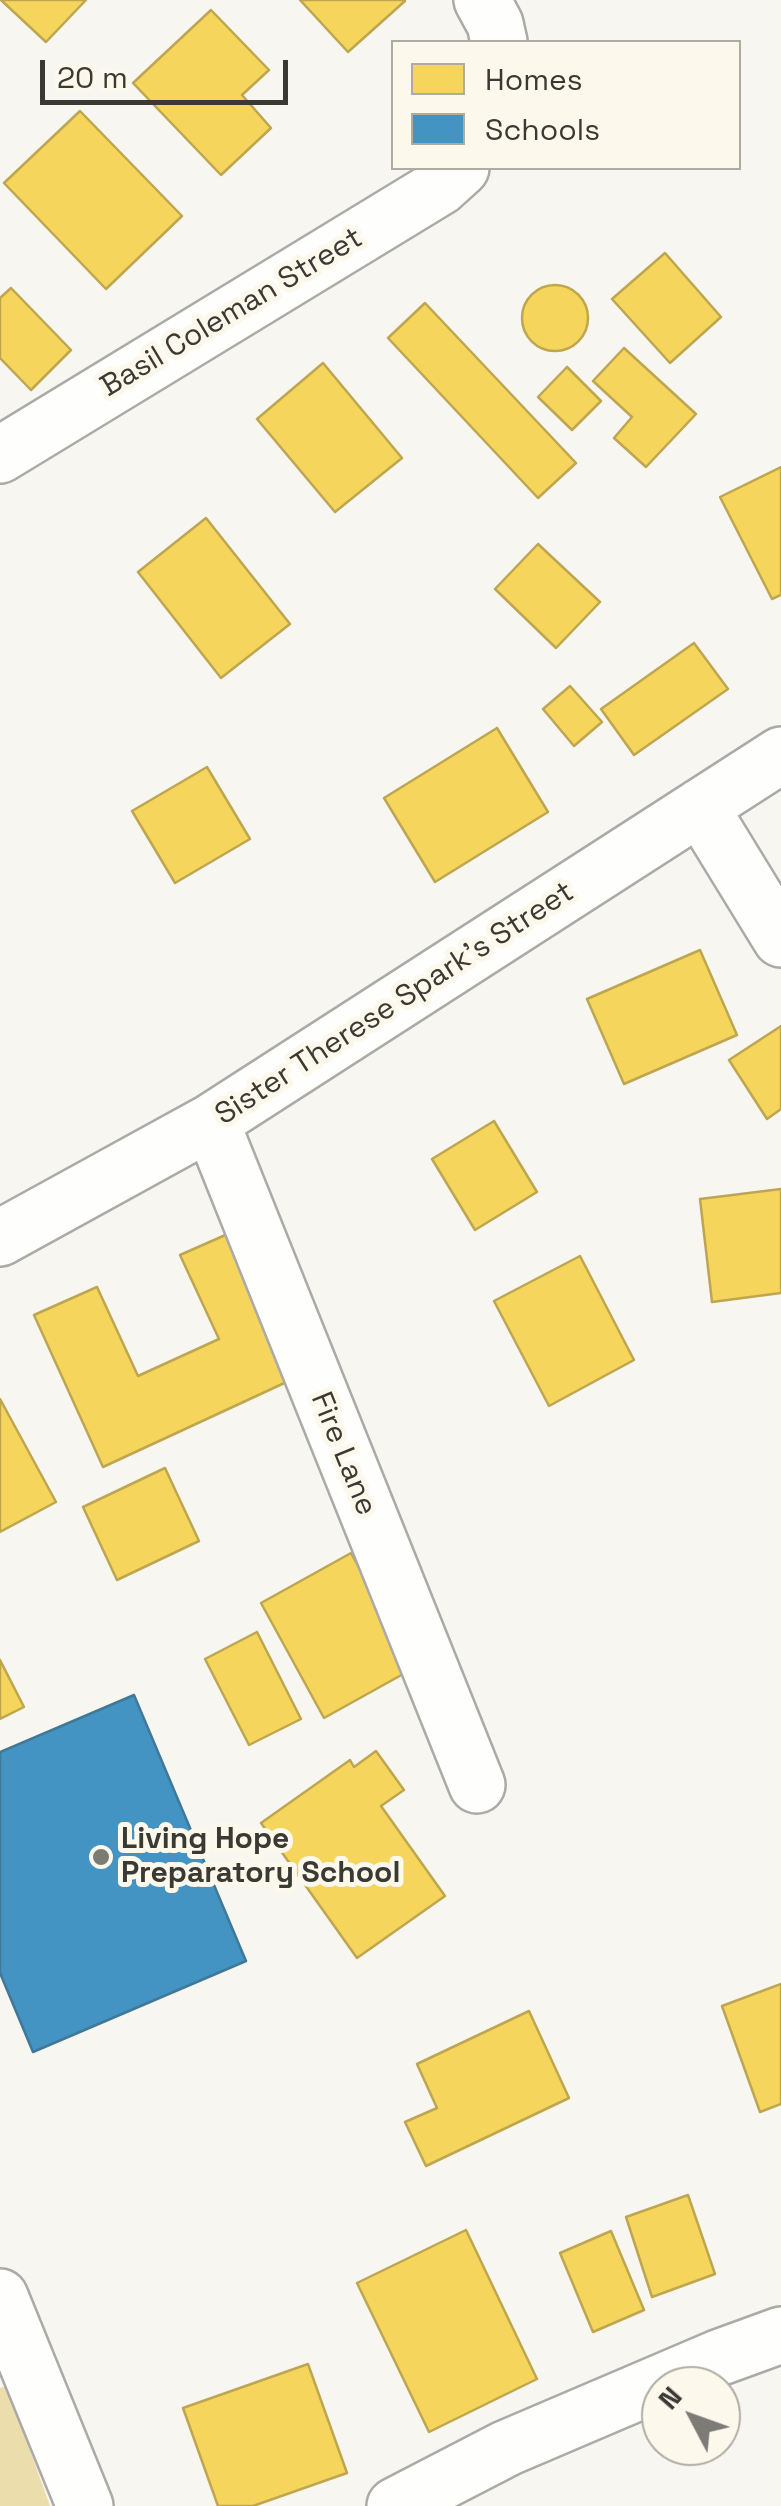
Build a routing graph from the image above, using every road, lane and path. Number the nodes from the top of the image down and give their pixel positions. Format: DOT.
graph roads {
  1 [pos="482,0"];
  2 [pos="499,40"];
  3 [pos="459,170"];
  4 [pos="0,455"];
  5 [pos="781,755"];
  6 [pos="700,807"];
  7 [pos="781,939"];
  8 [pos="211,1122"];
  9 [pos="0,1238"];
  10 [pos="476,1785"];
  11 [pos="0,2297"];
  12 [pos="781,2335"];
  13 [pos="85,2506"];
  14 [pos="394,2506"];
  1 -- 2 [label="street"];
  3 -- 4 [label="street, Basil Coleman Street"];
  5 -- 6 [label="street, Sister Therese Spark's Street"];
  6 -- 7 [label="street"];
  6 -- 8 [label="street, Sister Therese Spark's Street"];
  8 -- 9 [label="street, Sister Therese Spark's Street"];
  8 -- 10 [label="street, Fire Lane"];
  11 -- 13 [label="street"];
  12 -- 14 [label="street"];
}
